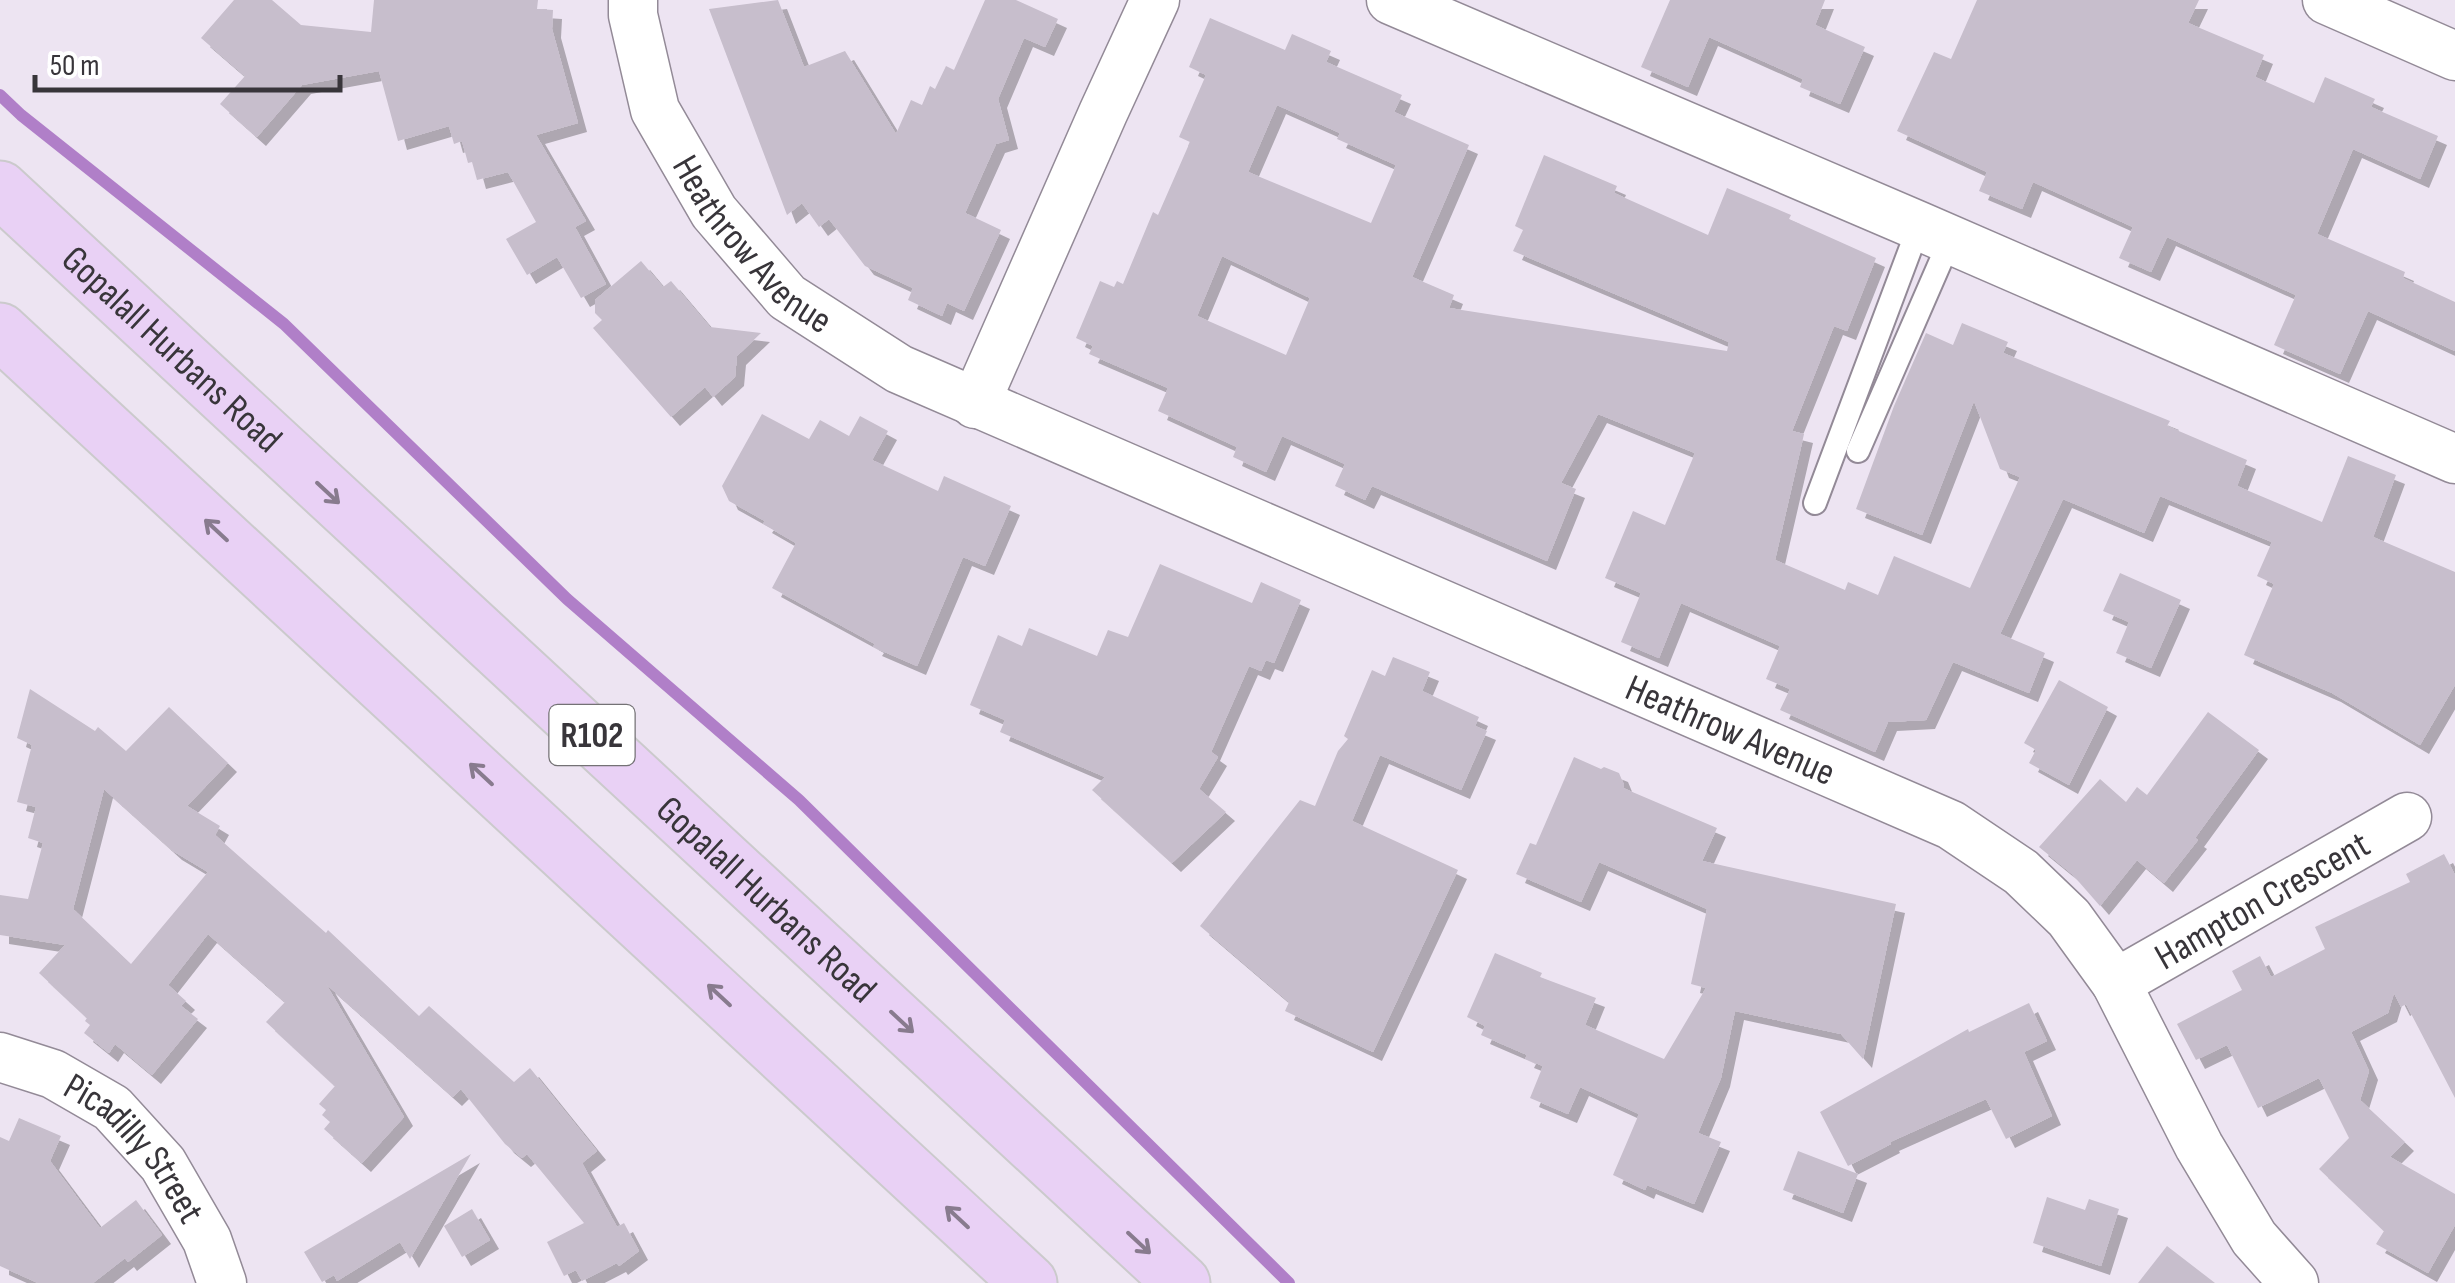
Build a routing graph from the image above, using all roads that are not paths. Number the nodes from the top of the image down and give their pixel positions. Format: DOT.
graph roads {
  1 [pos="633,0"];
  2 [pos="1155,0"];
  3 [pos="1391,0"];
  4 [pos="2326,0"];
  5 [pos="2455,56"];
  6 [pos="0,189"];
  7 [pos="1934,233"];
  8 [pos="0,331"];
  9 [pos="975,404"];
  10 [pos="1858,451"];
  11 [pos="2455,459"];
  12 [pos="1814,503"];
  13 [pos="2407,817"];
  14 [pos="2116,983"];
  15 [pos="0,1057"];
  16 [pos="222,1283"];
  17 [pos="1029,1283"];
  18 [pos="1182,1283"];
  19 [pos="2294,1283"];
  1 -- 9 [label="street, Heathrow Avenue"];
  2 -- 9 [label="street"];
  3 -- 7 [label="street"];
  4 -- 5 [label="street"];
  6 -- 18 [label="main road, Gopalall Hurbans Road / R102, one-way"];
  7 -- 10 [label="lane"];
  7 -- 11 [label="street"];
  7 -- 12 [label="lane"];
  17 -- 8 [label="main road, R102, one-way"];
  9 -- 14 [label="street, Heathrow Avenue"];
  13 -- 14 [label="street, Hampton Crescent"];
  14 -- 19 [label="street, Heathrow Avenue"];
  15 -- 16 [label="street, Picadilly Street"];
}
